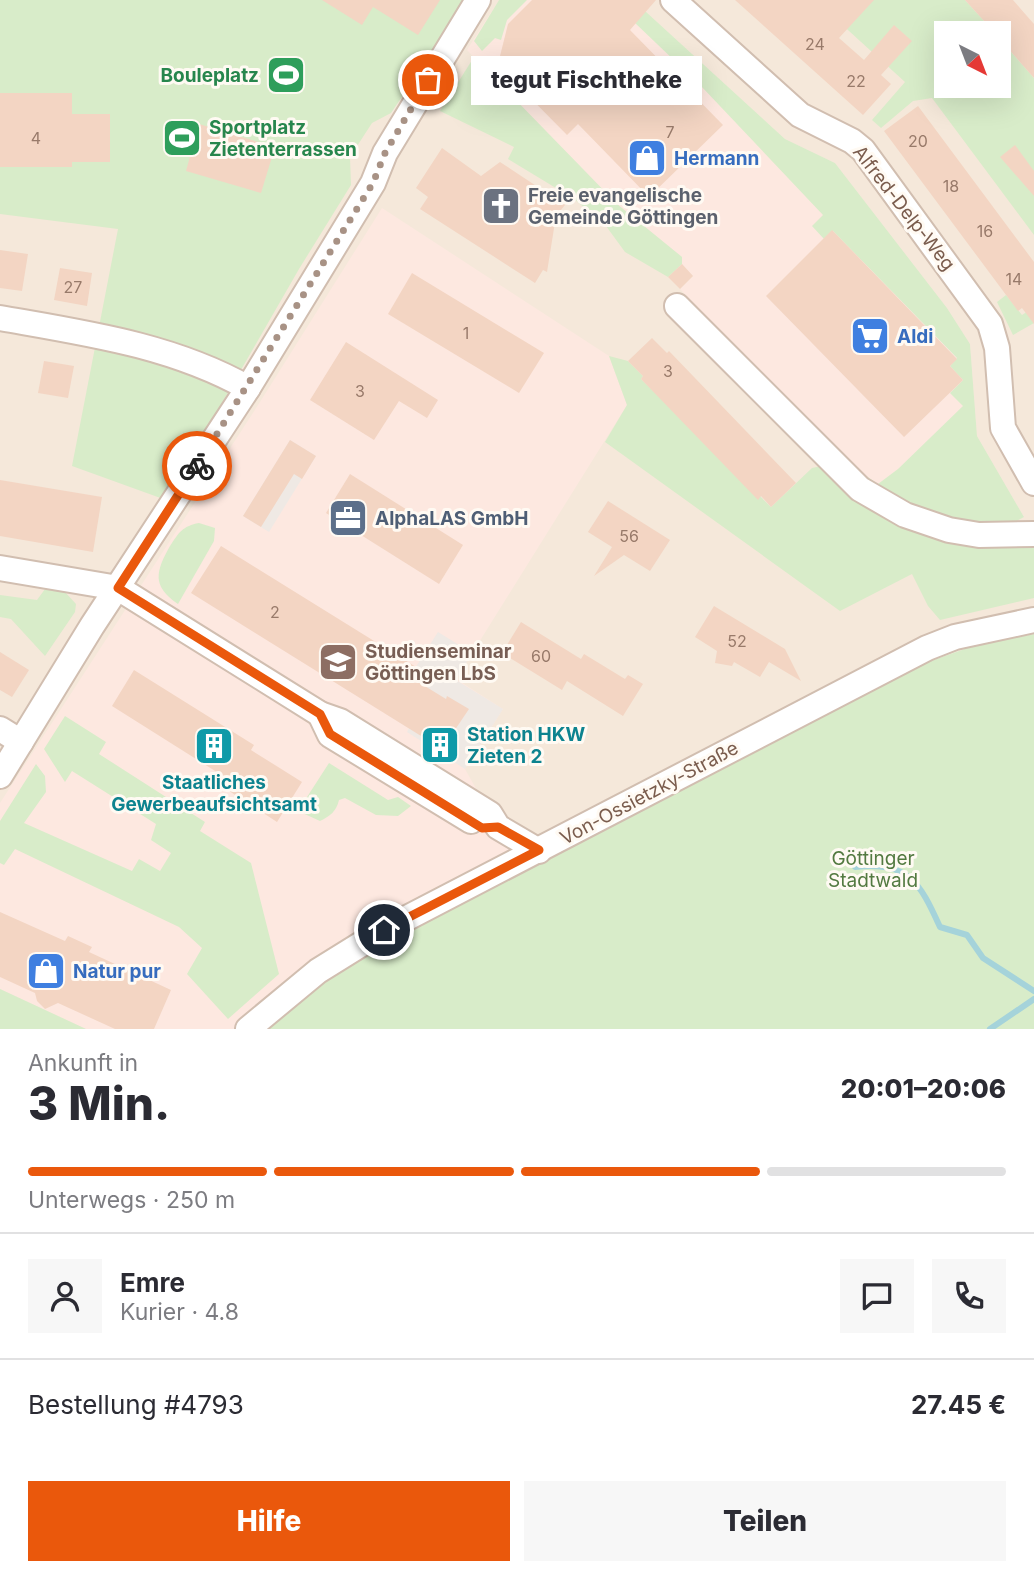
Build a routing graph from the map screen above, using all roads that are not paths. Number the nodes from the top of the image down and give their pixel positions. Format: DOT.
graph roads {
  1 [pos="478,0"];
  2 [pos="673,0"];
  3 [pos="677,306"];
  4 [pos="0,318"];
  5 [pos="248,388"];
  6 [pos="1034,482"];
  7 [pos="1034,534"];
  8 [pos="0,568"];
  9 [pos="118,588"];
  10 [pos="1034,620"];
  11 [pos="10,735"];
  12 [pos="0,776"];
  13 [pos="539,850"];
  14 [pos="248,1029"];
  1 -- 5 [label="street"];
  2 -- 6 [label="street, Alfred-Delp-Weg"];
  3 -- 7 [label="street"];
  4 -- 5 [label="street"];
  5 -- 9 [label="street"];
  8 -- 9 [label="street"];
  9 -- 11 [label="street"];
  9 -- 13 [label="street"];
  10 -- 13 [label="street, Von-Ossietzky-Straße"];
  11 -- 12 [label="street"];
  13 -- 14 [label="street, Von-Ossietzky-Straße"];
}
